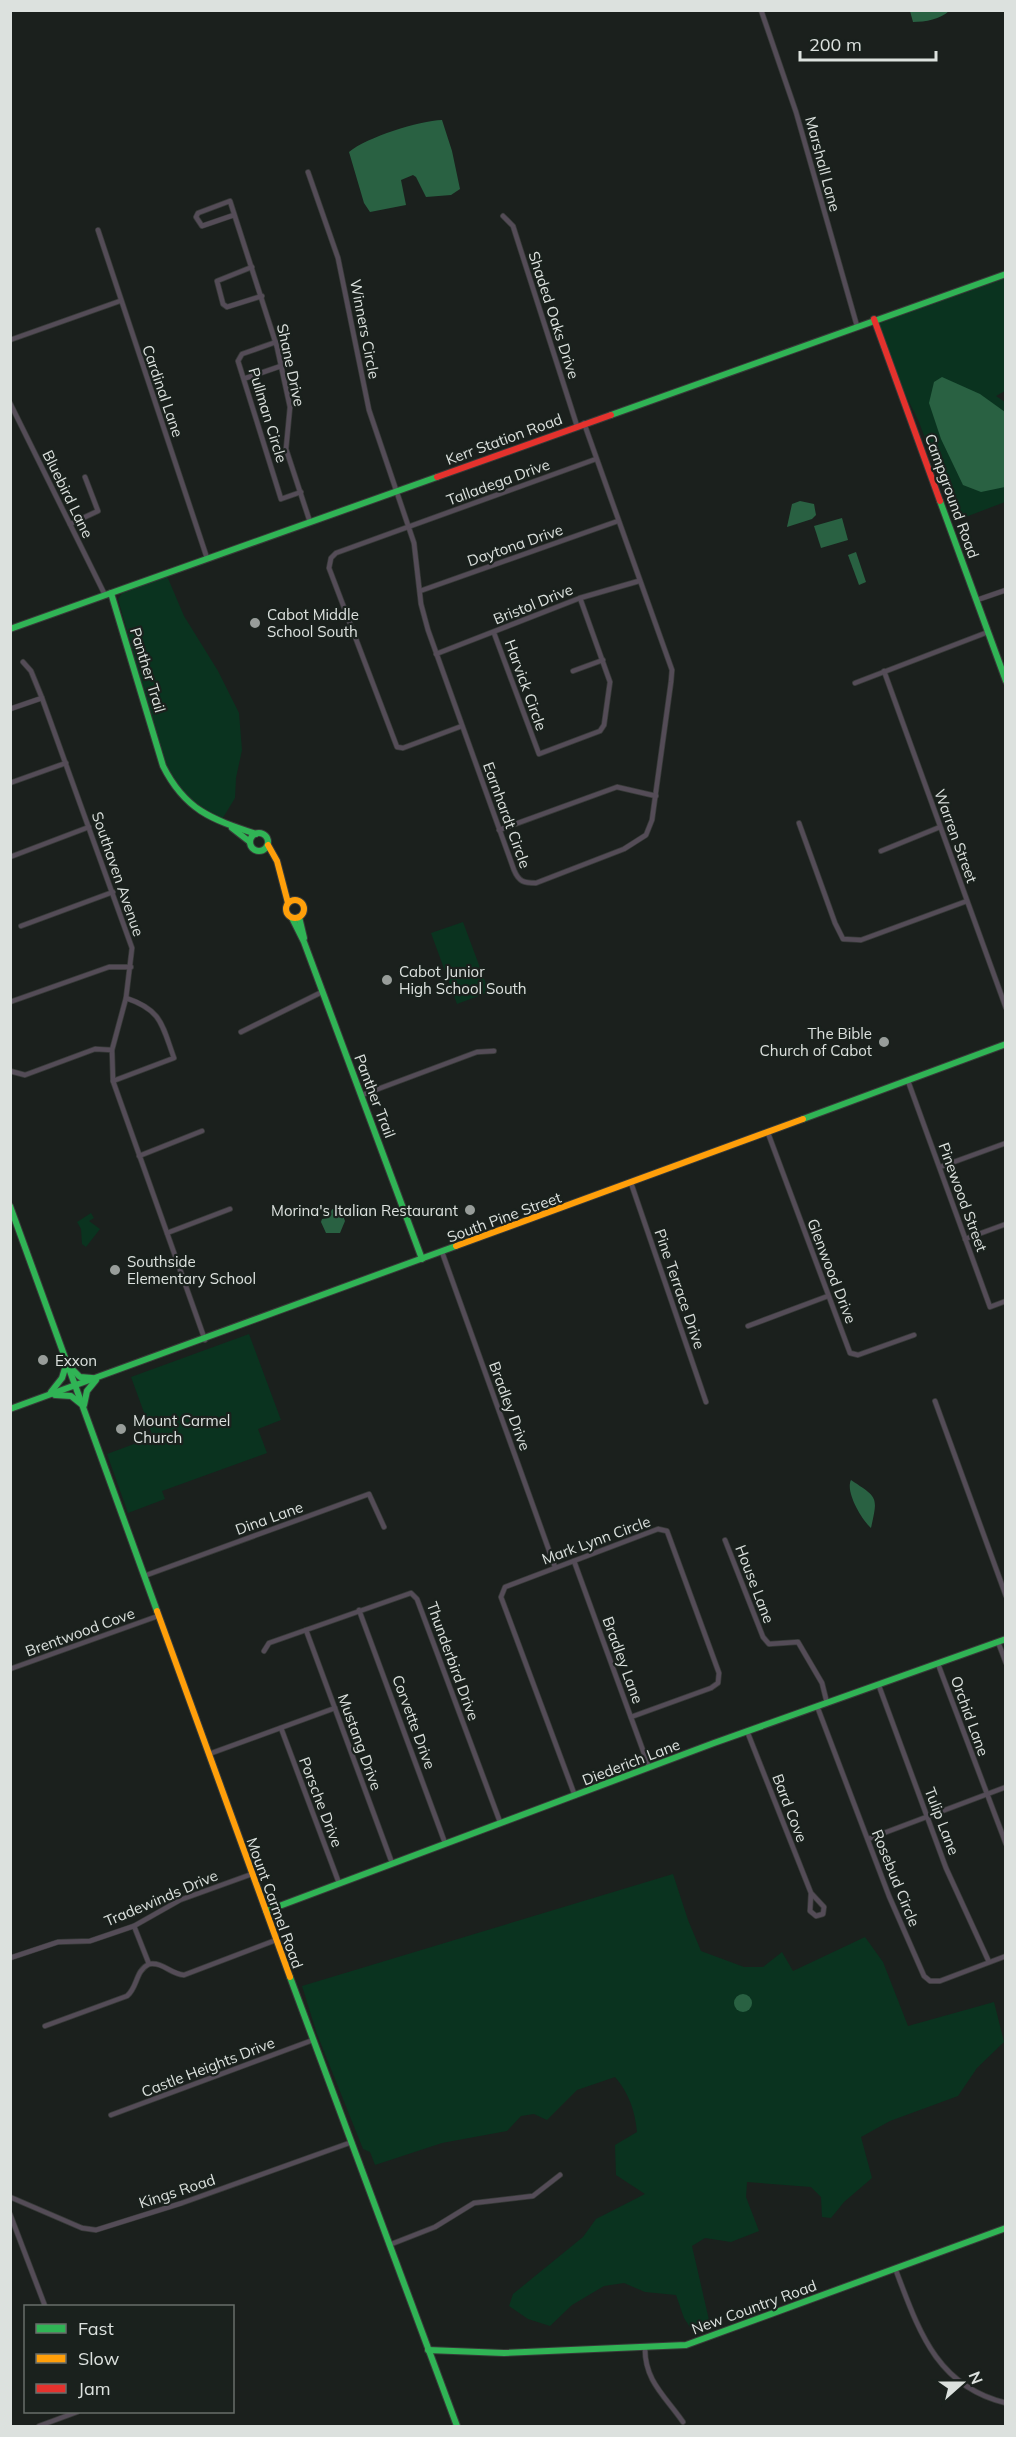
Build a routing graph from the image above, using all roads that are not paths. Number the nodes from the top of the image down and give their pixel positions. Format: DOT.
graph roads {
  1 [pos="761,10"];
  2 [pos="308,172"];
  3 [pos="234,215"];
  4 [pos="503,216"];
  5 [pos="99,230"];
  6 [pos="252,267"];
  7 [pos="1005,274"];
  8 [pos="262,296"];
  9 [pos="120,301"];
  10 [pos="874,320"];
  11 [pos="857,326"];
  12 [pos="10,340"];
  13 [pos="276,342"];
  14 [pos="281,366"];
  15 [pos="246,378"];
  16 [pos="10,403"];
  17 [pos="580,425"];
  18 [pos="596,459"];
  19 [pos="85,477"];
  20 [pos="396,491"];
  21 [pos="301,492"];
  22 [pos="618,521"];
  23 [pos="310,522"];
  24 [pos="70,524"];
  25 [pos="408,527"];
  26 [pos="207,558"];
  27 [pos="639,581"];
  28 [pos="1005,590"];
  29 [pos="420,591"];
  30 [pos="108,594"];
  31 [pos="580,598"];
  32 [pos="977,600"];
  33 [pos="10,629"];
  34 [pos="988,632"];
  35 [pos="494,633"];
  36 [pos="436,654"];
  37 [pos="603,660"];
  38 [pos="23,662"];
  39 [pos="573,671"];
  40 [pos="884,671"];
  41 [pos="1005,681"];
  42 [pos="855,684"];
  43 [pos="42,698"];
  44 [pos="10,709"];
  45 [pos="462,726"];
  46 [pos="66,763"];
  47 [pos="10,783"];
  48 [pos="656,796"];
  49 [pos="799,823"];
  50 [pos="89,827"];
  51 [pos="940,827"];
  52 [pos="232,828"];
  53 [pos="499,830"];
  54 [pos="256,834"];
  55 [pos="250,842"];
  56 [pos="265,848"];
  57 [pos="881,851"];
  58 [pos="10,857"];
  59 [pos="113,892"];
  60 [pos="967,901"];
  61 [pos="292,902"];
  62 [pos="295,917"];
  63 [pos="21,926"];
  64 [pos="131,967"];
  65 [pos="322,992"];
  66 [pos="126,998"];
  67 [pos="10,1002"];
  68 [pos="1005,1008"];
  69 [pos="241,1032"];
  70 [pos="1005,1044"];
  71 [pos="112,1050"];
  72 [pos="494,1051"];
  73 [pos="10,1071"];
  74 [pos="908,1080"];
  75 [pos="113,1081"];
  76 [pos="362,1095"];
  77 [pos="202,1131"];
  78 [pos="768,1133"];
  79 [pos="1005,1143"];
  80 [pos="139,1156"];
  81 [pos="940,1167"];
  82 [pos="630,1183"];
  83 [pos="10,1206"];
  84 [pos="230,1209"];
  85 [pos="1005,1224"];
  86 [pos="167,1233"];
  87 [pos="965,1239"];
  88 [pos="442,1252"];
  89 [pos="422,1259"];
  90 [pos="828,1296"];
  91 [pos="1005,1301"];
  92 [pos="748,1326"];
  93 [pos="914,1335"];
  94 [pos="206,1340"];
  95 [pos="67,1362"];
  96 [pos="97,1379"];
  97 [pos="75,1386"];
  98 [pos="49,1395"];
  99 [pos="934,1401"];
  100 [pos="706,1402"];
  101 [pos="10,1409"];
  102 [pos="84,1409"];
  103 [pos="384,1527"];
  104 [pos="725,1540"];
  105 [pos="574,1561"];
  106 [pos="555,1567"];
  107 [pos="144,1576"];
  108 [pos="1005,1596"];
  109 [pos="359,1610"];
  110 [pos="158,1617"];
  111 [pos="306,1630"];
  112 [pos="1005,1639"];
  113 [pos="998,1642"];
  114 [pos="264,1651"];
  115 [pos="1005,1663"];
  116 [pos="938,1664"];
  117 [pos="10,1669"];
  118 [pos="879,1686"];
  119 [pos="827,1703"];
  120 [pos="817,1706"];
  121 [pos="335,1708"];
  122 [pos="631,1717"];
  123 [pos="281,1728"];
  124 [pos="747,1731"];
  125 [pos="209,1754"];
  126 [pos="650,1767"];
  127 [pos="1005,1787"];
  128 [pos="986,1794"];
  129 [pos="575,1796"];
  130 [pos="927,1816"];
  131 [pos="500,1822"];
  132 [pos="868,1839"];
  133 [pos="445,1843"];
  134 [pos="1005,1844"];
  135 [pos="392,1863"];
  136 [pos="252,1874"];
  137 [pos="339,1884"];
  138 [pos="811,1893"];
  139 [pos="266,1911"];
  140 [pos="134,1926"];
  141 [pos="276,1940"];
  142 [pos="1005,1956"];
  143 [pos="10,1958"];
  144 [pos="989,1962"];
  145 [pos="149,1964"];
  146 [pos="45,2026"];
  147 [pos="313,2040"];
  148 [pos="111,2115"];
  149 [pos="352,2142"];
  150 [pos="560,2175"];
  151 [pos="10,2197"];
  152 [pos="10,2214"];
  153 [pos="1005,2228"];
  154 [pos="389,2244"];
  155 [pos="895,2268"];
  156 [pos="44,2305"];
  157 [pos="645,2349"];
  158 [pos="428,2350"];
  159 [pos="1005,2403"];
  160 [pos="74,2413"];
  161 [pos="683,2422"];
  162 [pos="39,2427"];
  163 [pos="457,2427"];
  1 -- 11 [label="street, Marshall Lane"];
  2 -- 20 [label="street, Winners Circle"];
  3 -- 3 [label="street"];
  3 -- 6 [label="street, Shane Drive"];
  4 -- 17 [label="street, Shaded Oaks Drive"];
  5 -- 9 [label="street, Cardinal Lane"];
  6 -- 8 [label="street, Shane Drive"];
  6 -- 8 [label="street"];
  7 -- 10 [label="street, Kerr Station Road"];
  8 -- 13 [label="street, Shane Drive"];
  9 -- 12 [label="street"];
  9 -- 26 [label="street, Cardinal Lane"];
  10 -- 11 [label="street, Kerr Station Road"];
  10 -- 32 [label="street, Campground Road"];
  11 -- 17 [label="street, Kerr Station Road"];
  13 -- 14 [label="street, Shane Drive"];
  13 -- 15 [label="street, Pullman Circle"];
  14 -- 15 [label="street"];
  14 -- 21 [label="street, Shane Drive"];
  15 -- 21 [label="street, Pullman Circle"];
  16 -- 24 [label="street, Bluebird Lane"];
  17 -- 18 [label="street, Earnhardt Circle"];
  17 -- 20 [label="street, Kerr Station Road"];
  18 -- 22 [label="street, Earnhardt Circle"];
  18 -- 25 [label="street, Talladega Drive"];
  19 -- 24 [label="street"];
  20 -- 23 [label="street, Kerr Station Road"];
  20 -- 25 [label="street, Earnhardt Circle"];
  21 -- 23 [label="street, Shane Drive"];
  22 -- 27 [label="street, Earnhardt Circle"];
  22 -- 29 [label="street, Daytona Drive"];
  23 -- 26 [label="street, Kerr Station Road"];
  24 -- 30 [label="street, Bluebird Lane"];
  25 -- 29 [label="street, Earnhardt Circle"];
  25 -- 45 [label="street, Talladega Drive"];
  26 -- 30 [label="street, Kerr Station Road"];
  27 -- 31 [label="street, Bristol Drive"];
  27 -- 48 [label="street, Earnhardt Circle"];
  28 -- 32 [label="street"];
  29 -- 36 [label="street, Earnhardt Circle"];
  30 -- 33 [label="street, Kerr Station Road"];
  30 -- 52 [label="street, Panther Trail"];
  31 -- 35 [label="street, Bristol Drive"];
  31 -- 37 [label="street, Harvick Circle"];
  32 -- 34 [label="street, Campground Road"];
  34 -- 40 [label="street"];
  34 -- 41 [label="street, Campground Road"];
  35 -- 36 [label="street, Bristol Drive"];
  35 -- 37 [label="street, Harvick Circle"];
  36 -- 45 [label="street, Earnhardt Circle"];
  37 -- 39 [label="street"];
  38 -- 43 [label="street, Southaven Avenue"];
  40 -- 42 [label="street"];
  40 -- 51 [label="street, Warren Street"];
  43 -- 44 [label="street"];
  43 -- 46 [label="street, Southaven Avenue"];
  45 -- 53 [label="street, Earnhardt Circle"];
  46 -- 47 [label="street"];
  46 -- 50 [label="street, Southaven Avenue"];
  48 -- 53 [label="street"];
  48 -- 53 [label="street, Earnhardt Circle"];
  49 -- 60 [label="street"];
  50 -- 58 [label="street"];
  50 -- 59 [label="street, Southaven Avenue"];
  51 -- 57 [label="street"];
  51 -- 60 [label="street, Warren Street"];
  52 -- 54 [label="street, Panther Trail"];
  52 -- 55 [label="street, Panther Trail"];
  54 -- 55 [label="street"];
  54 -- 56 [label="street"];
  55 -- 56 [label="street"];
  56 -- 61 [label="street"];
  59 -- 63 [label="street"];
  59 -- 64 [label="street, Southaven Avenue"];
  60 -- 68 [label="street, Warren Street"];
  61 -- 62 [label="street"];
  61 -- 62 [label="street"];
  62 -- 65 [label="street, Panther Trail"];
  64 -- 66 [label="street, Southaven Avenue"];
  64 -- 67 [label="street"];
  65 -- 69 [label="street"];
  65 -- 76 [label="street, Panther Trail"];
  66 -- 71 [label="street, Southaven Avenue"];
  66 -- 75 [label="street"];
  70 -- 74 [label="street, South Pine Street"];
  71 -- 73 [label="street"];
  71 -- 75 [label="street, Southaven Avenue"];
  72 -- 76 [label="street"];
  74 -- 78 [label="street, South Pine Street"];
  74 -- 81 [label="street, Pinewood Street"];
  75 -- 80 [label="street, Southaven Avenue"];
  76 -- 89 [label="street, Panther Trail"];
  77 -- 80 [label="street"];
  78 -- 82 [label="street, South Pine Street"];
  78 -- 90 [label="street, Glenwood Drive"];
  79 -- 81 [label="street"];
  80 -- 86 [label="street, Southaven Avenue"];
  81 -- 87 [label="street, Pinewood Street"];
  82 -- 88 [label="street, South Pine Street"];
  82 -- 100 [label="street, Pine Terrace Drive"];
  83 -- 95 [label="street, Mount Carmel Road"];
  84 -- 86 [label="street"];
  85 -- 87 [label="street"];
  86 -- 94 [label="street, Southaven Avenue"];
  87 -- 91 [label="street, Pinewood Street"];
  88 -- 89 [label="street, South Pine Street"];
  88 -- 106 [label="street, Bradley Drive"];
  89 -- 94 [label="street, South Pine Street"];
  90 -- 92 [label="street"];
  90 -- 93 [label="street, Glenwood Drive"];
  94 -- 96 [label="street, South Pine Street"];
  95 -- 96 [label="street"];
  95 -- 97 [label="street, Mount Carmel Road"];
  95 -- 98 [label="street"];
  96 -- 97 [label="street, South Pine Street"];
  96 -- 102 [label="street"];
  97 -- 98 [label="street, South Pine Street"];
  97 -- 102 [label="street, Mount Carmel Road"];
  98 -- 101 [label="street, South Pine Street"];
  98 -- 102 [label="street"];
  99 -- 108 [label="street"];
  102 -- 107 [label="street, Mount Carmel Road"];
  103 -- 107 [label="street, Dina Lane"];
  104 -- 119 [label="street, House Lane"];
  105 -- 106 [label="street, Mark Lynn Circle"];
  105 -- 122 [label="street, Bradley Lane"];
  105 -- 122 [label="street, Mark Lynn Circle"];
  106 -- 129 [label="street, Mark Lynn Circle"];
  107 -- 110 [label="street, Mount Carmel Road"];
  109 -- 111 [label="street, Thunderbird Drive"];
  109 -- 131 [label="street, Thunderbird Drive"];
  109 -- 133 [label="street, Corvette Drive"];
  110 -- 117 [label="street, Brentwood Cove"];
  110 -- 125 [label="street, Mount Carmel Road"];
  111 -- 114 [label="street, Thunderbird Drive"];
  111 -- 121 [label="street, Mustang Drive"];
  112 -- 113 [label="street, Diederich Lane"];
  113 -- 115 [label="street"];
  113 -- 116 [label="street, Diederich Lane"];
  116 -- 118 [label="street, Diederich Lane"];
  116 -- 128 [label="street, Orchid Lane"];
  118 -- 119 [label="street, Diederich Lane"];
  118 -- 130 [label="street, Tulip Lane"];
  119 -- 120 [label="street, Diederich Lane"];
  120 -- 124 [label="street, Diederich Lane"];
  120 -- 132 [label="street, Rosebud Circle"];
  121 -- 123 [label="street"];
  121 -- 135 [label="street, Mustang Drive"];
  122 -- 126 [label="street, Bradley Lane"];
  123 -- 125 [label="street"];
  123 -- 137 [label="street, Porsche Drive"];
  124 -- 126 [label="street, Diederich Lane"];
  124 -- 138 [label="street, Bard Cove"];
  125 -- 136 [label="street, Mount Carmel Road"];
  126 -- 129 [label="street, Diederich Lane"];
  127 -- 128 [label="street"];
  128 -- 130 [label="street"];
  128 -- 134 [label="street, Orchid Lane"];
  129 -- 131 [label="street, Diederich Lane"];
  130 -- 132 [label="street"];
  130 -- 144 [label="street, Tulip Lane"];
  131 -- 133 [label="street, Diederich Lane"];
  132 -- 144 [label="street, Rosebud Circle"];
  133 -- 135 [label="street, Diederich Lane"];
  135 -- 137 [label="street, Diederich Lane"];
  136 -- 139 [label="street, Mount Carmel Road"];
  136 -- 140 [label="street, Tradewinds Drive"];
  137 -- 139 [label="street, Diederich Lane"];
  138 -- 138 [label="street, Bard Cove"];
  139 -- 141 [label="street, Mount Carmel Road"];
  140 -- 143 [label="street, Tradewinds Drive"];
  140 -- 145 [label="street"];
  141 -- 145 [label="street"];
  141 -- 147 [label="street, Mount Carmel Road"];
  142 -- 144 [label="street, Rosebud Circle"];
  145 -- 146 [label="street"];
  147 -- 148 [label="street, Castle Heights Drive"];
  147 -- 149 [label="street, Mount Carmel Road"];
  149 -- 151 [label="street, Kings Road"];
  149 -- 154 [label="street, Mount Carmel Road"];
  150 -- 154 [label="street"];
  152 -- 156 [label="street"];
  153 -- 155 [label="street, New Country Road"];
  154 -- 158 [label="street, Mount Carmel Road"];
  155 -- 157 [label="street, New Country Road"];
  155 -- 159 [label="street"];
  157 -- 158 [label="street, New Country Road"];
  157 -- 161 [label="street"];
  158 -- 163 [label="street, Mount Carmel Road"];
  160 -- 162 [label="street"];
}
